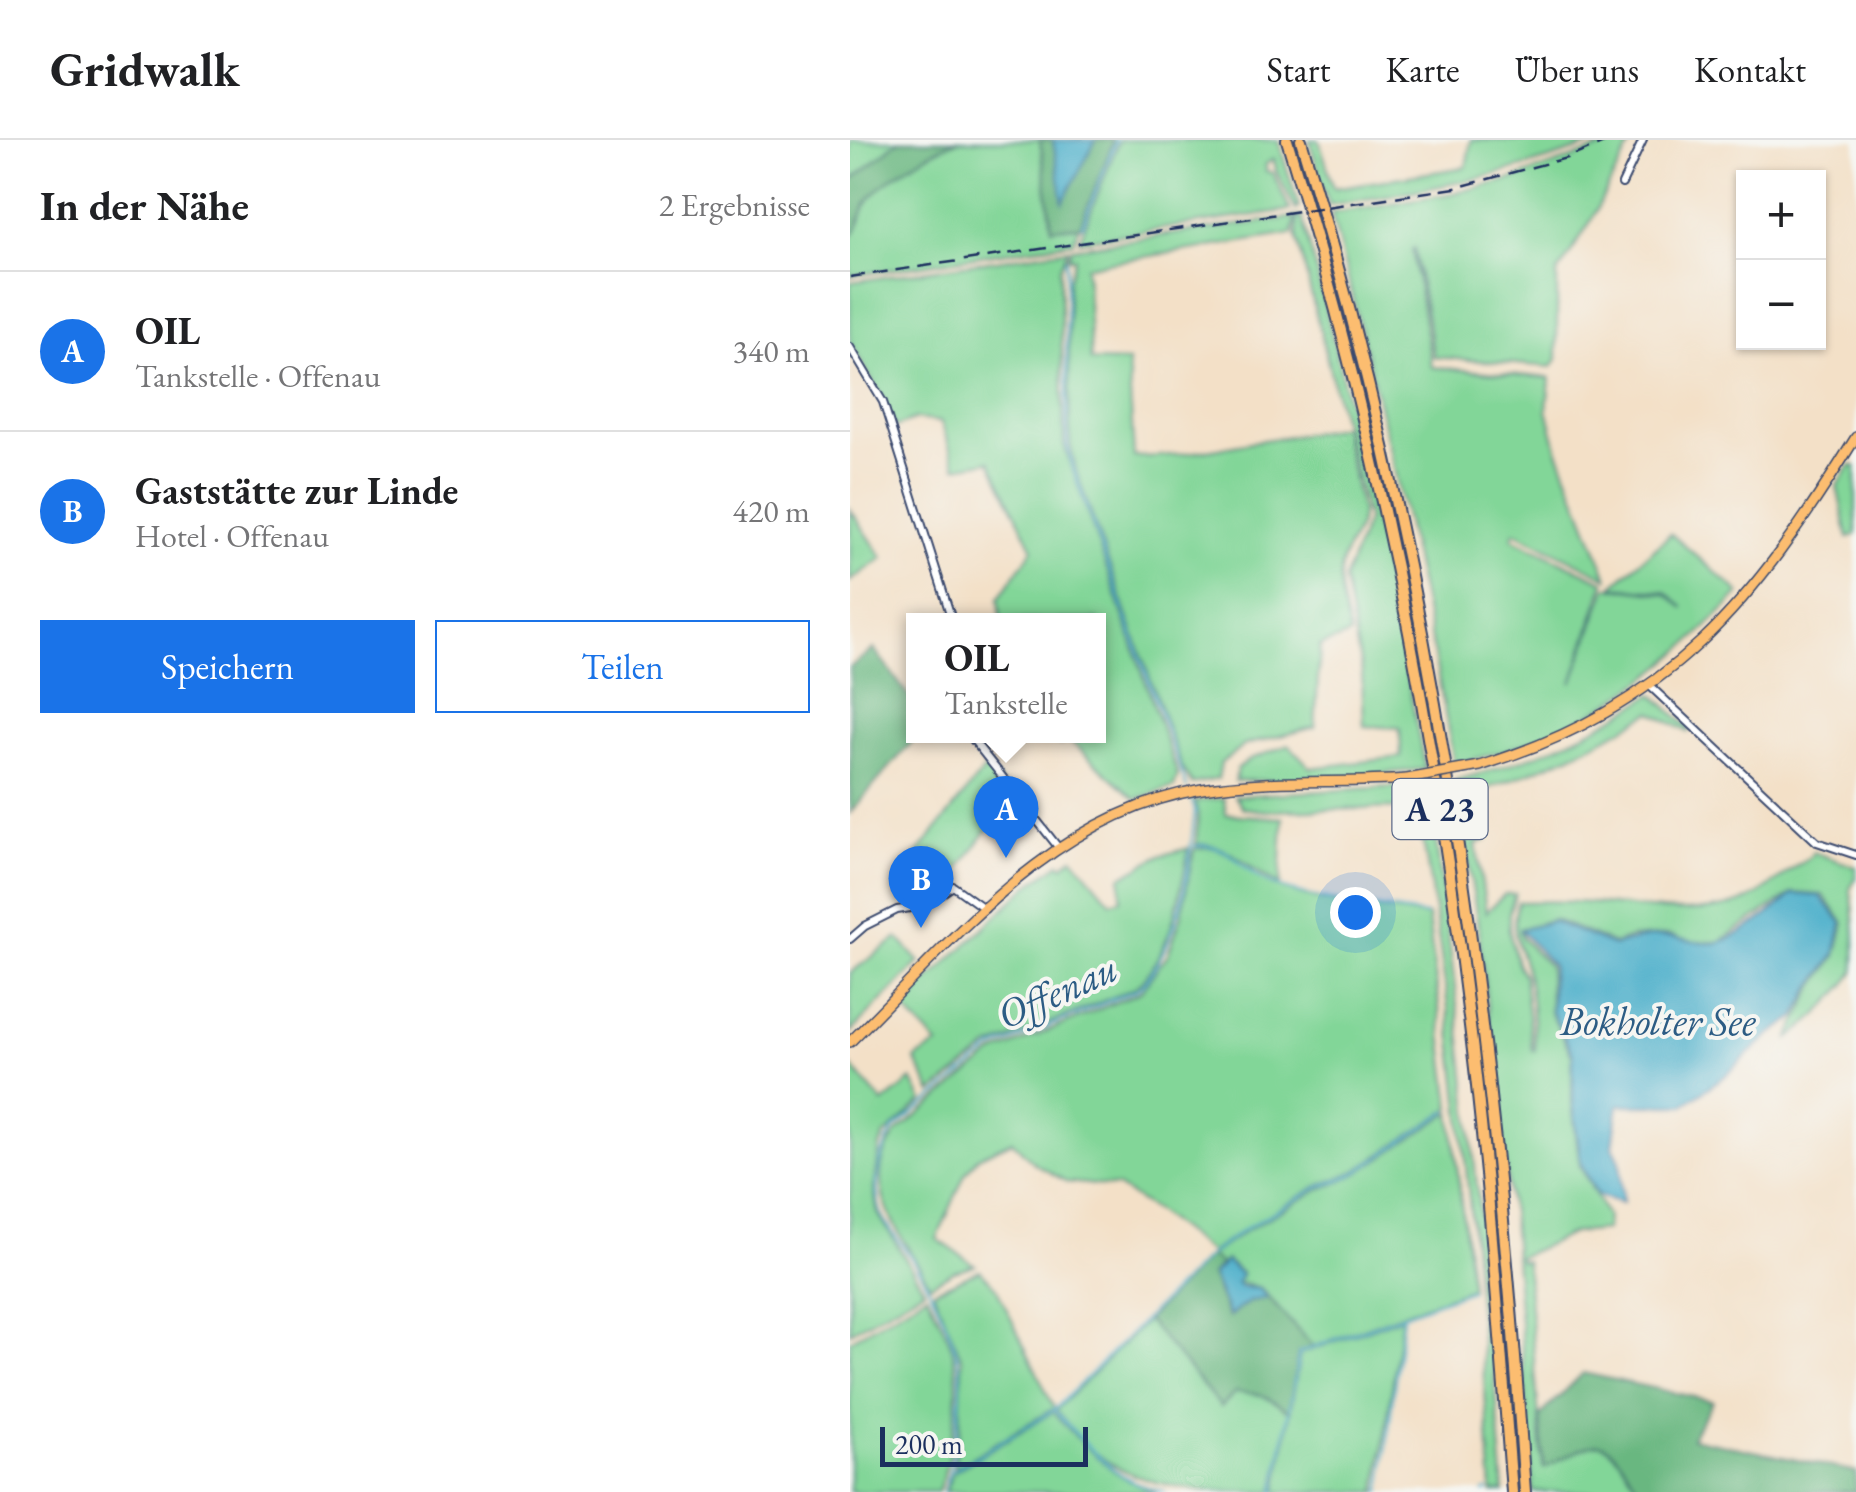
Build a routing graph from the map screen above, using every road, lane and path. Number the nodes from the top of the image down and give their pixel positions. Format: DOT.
graph roads {
  1 [pos="1287,140"];
  2 [pos="1301,140"];
  3 [pos="1644,140"];
  4 [pos="1622,184"];
  5 [pos="850,347"];
  6 [pos="1856,437"];
  7 [pos="950,613"];
  8 [pos="1650,686"];
  9 [pos="976,743"];
  10 [pos="1058,847"];
  11 [pos="1856,854"];
  12 [pos="985,909"];
  13 [pos="850,939"];
  14 [pos="850,1042"];
  15 [pos="1512,1492"];
  16 [pos="1526,1492"];
  1 -- 15 [label="highway, A 23"];
  2 -- 16 [label="highway, A 23"];
  3 -- 4 [label="street"];
  5 -- 7 [label="street"];
  6 -- 8 [label="main road"];
  8 -- 10 [label="main road, bridge"];
  8 -- 11 [label="street"];
  9 -- 10 [label="street"];
  10 -- 12 [label="main road"];
  12 -- 13 [label="street"];
  12 -- 14 [label="main road"];
}
